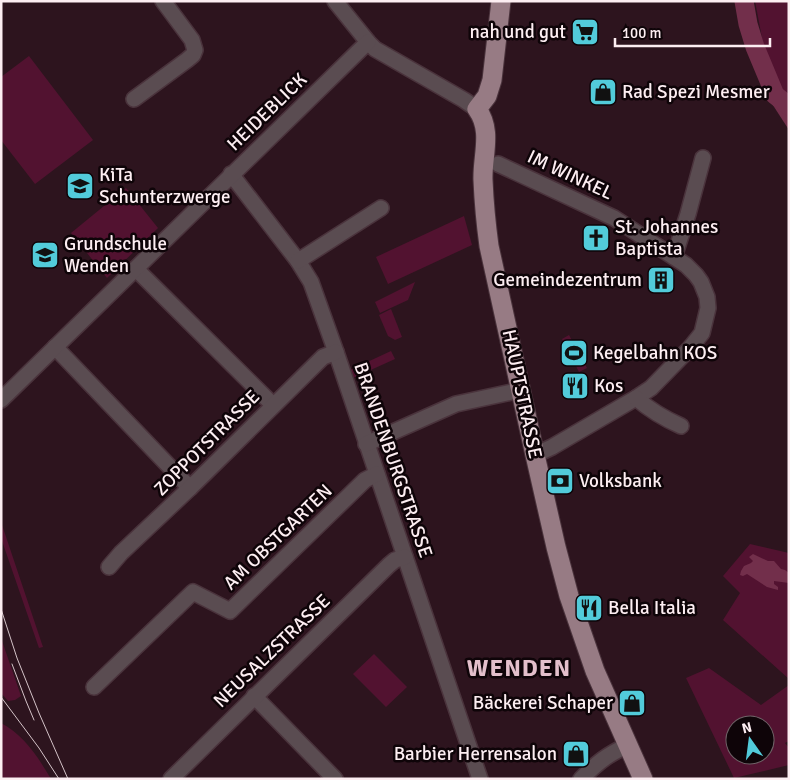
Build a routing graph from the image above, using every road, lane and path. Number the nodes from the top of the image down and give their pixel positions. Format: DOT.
graph roads {
  1 [pos="163,1"];
  2 [pos="334,1"];
  3 [pos="501,1"];
  4 [pos="368,42"];
  5 [pos="134,100"];
  6 [pos="476,109"];
  7 [pos="704,158"];
  8 [pos="498,164"];
  9 [pos="231,174"];
  10 [pos="381,208"];
  11 [pos="674,257"];
  12 [pos="298,261"];
  13 [pos="136,269"];
  14 [pos="55,347"];
  15 [pos="336,352"];
  16 [pos="521,390"];
  17 [pos="636,398"];
  18 [pos="1,400"];
  19 [pos="273,406"];
  20 [pos="681,426"];
  21 [pos="366,444"];
  22 [pos="535,455"];
  23 [pos="377,474"];
  24 [pos="190,488"];
  25 [pos="405,557"];
  26 [pos="109,567"];
  27 [pos="94,688"];
  28 [pos="254,696"];
  29 [pos="628,745"];
  30 [pos="171,779"];
  31 [pos="335,779"];
  32 [pos="480,779"];
  33 [pos="581,779"];
  34 [pos="643,779"];
  1 -- 5 [label="street"];
  2 -- 4 [label="street"];
  3 -- 6 [label="main road"];
  4 -- 6 [label="street"];
  4 -- 9 [label="street, HEIDEBLICK"];
  6 -- 16 [label="main road, HAUPTSTRASSE"];
  7 -- 11 [label="street"];
  8 -- 11 [label="street, IM WINKEL"];
  9 -- 12 [label="street, BRANDENBURGSTRASSE"];
  9 -- 13 [label="street, HEIDEBLICK"];
  10 -- 12 [label="street"];
  11 -- 17 [label="street, IM WINKEL"];
  12 -- 15 [label="street, BRANDENBURGSTRASSE"];
  13 -- 14 [label="street, HEIDEBLICK"];
  13 -- 19 [label="street"];
  14 -- 18 [label="street, HEIDEBLICK"];
  14 -- 24 [label="street"];
  15 -- 19 [label="street, ZOPPOTSTRASSE"];
  15 -- 21 [label="street, BRANDENBURGSTRASSE"];
  16 -- 21 [label="street"];
  16 -- 22 [label="main road, HAUPTSTRASSE"];
  17 -- 20 [label="street"];
  17 -- 22 [label="street, IM WINKEL"];
  19 -- 24 [label="street, ZOPPOTSTRASSE"];
  21 -- 23 [label="street, BRANDENBURGSTRASSE"];
  22 -- 29 [label="main road, HAUPTSTRASSE"];
  23 -- 25 [label="street, BRANDENBURGSTRASSE"];
  23 -- 27 [label="street, AM OBSTGARTEN"];
  24 -- 26 [label="street, ZOPPOTSTRASSE"];
  25 -- 28 [label="street, NEUSALZSTRASSE"];
  25 -- 32 [label="street, BRANDENBURGSTRASSE"];
  28 -- 30 [label="street, NEUSALZSTRASSE"];
  28 -- 31 [label="street"];
  29 -- 33 [label="street"];
  29 -- 34 [label="main road, HAUPTSTRASSE"];
}
